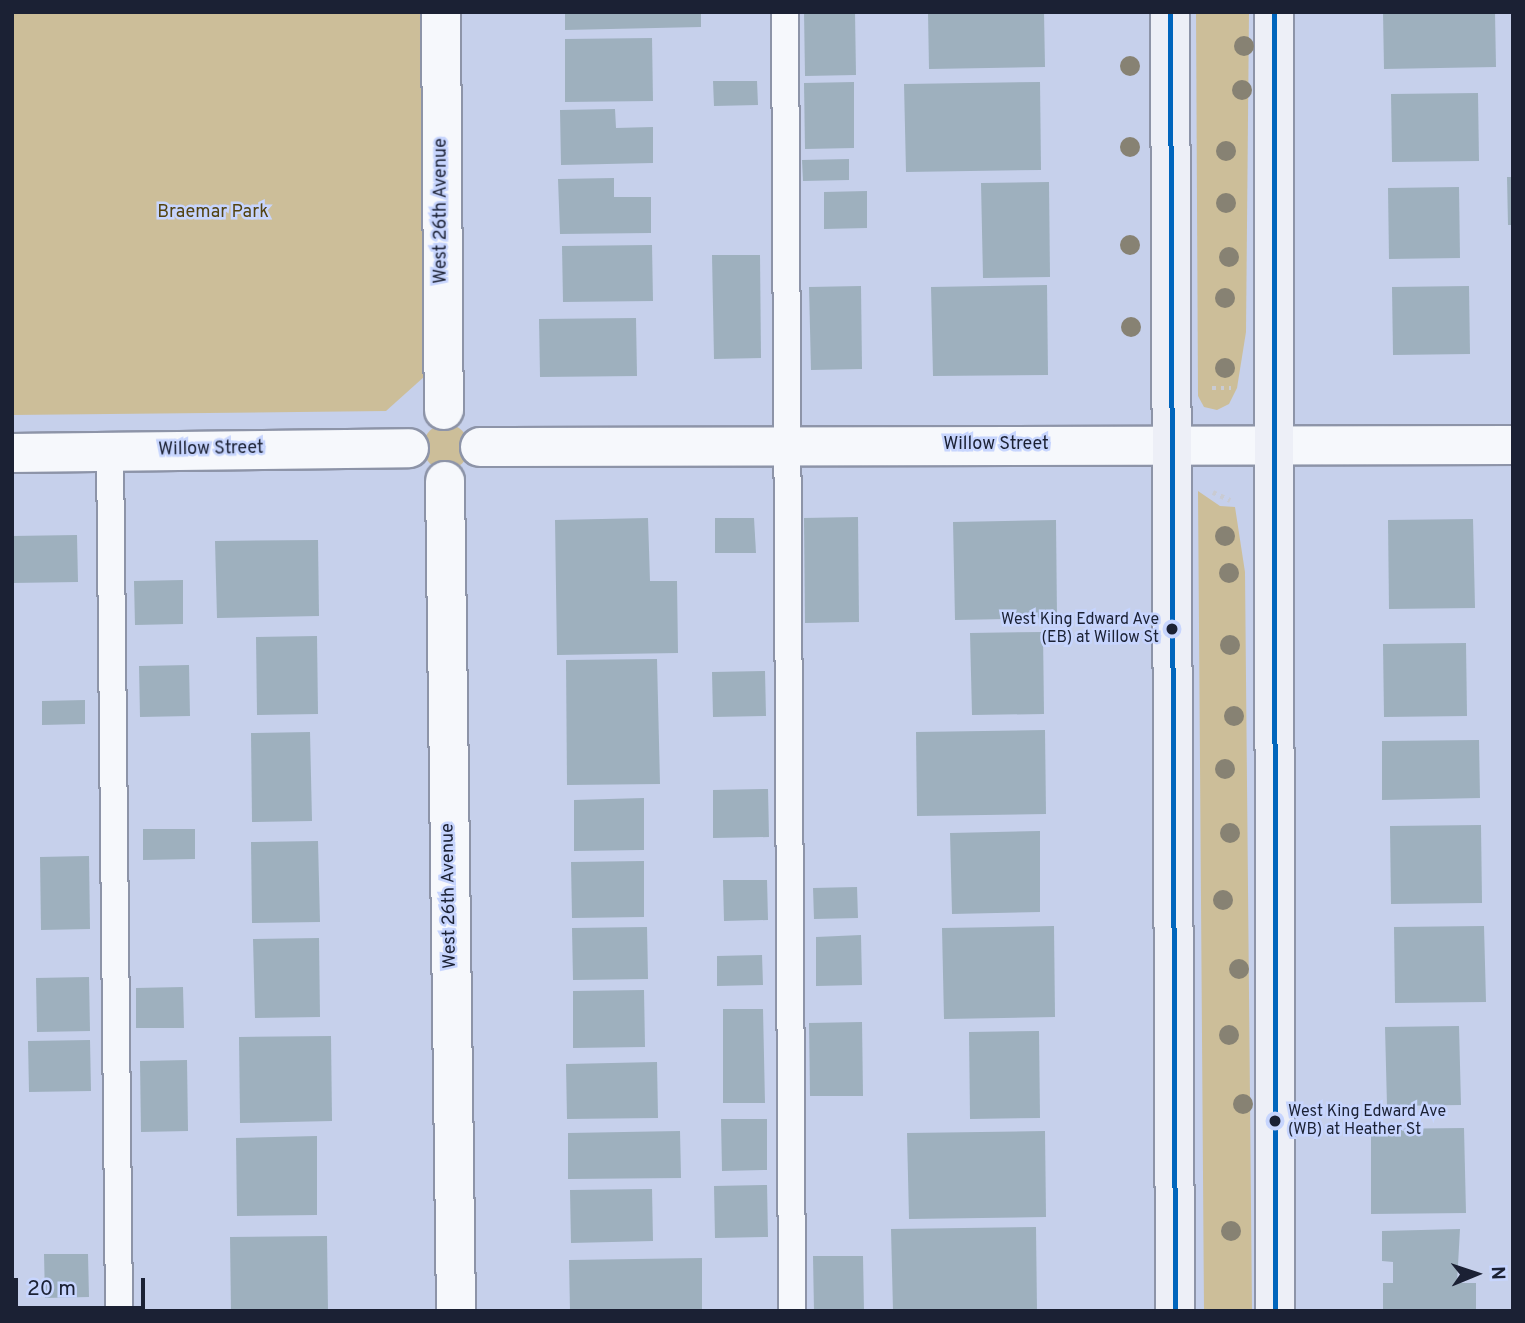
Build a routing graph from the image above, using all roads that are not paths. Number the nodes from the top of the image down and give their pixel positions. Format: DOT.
graph roads {
  1 [pos="441,12"];
  2 [pos="785,12"];
  3 [pos="1170,12"];
  4 [pos="1274,12"];
  5 [pos="444,410"];
  6 [pos="1173,444"];
  7 [pos="1272,444"];
  8 [pos="791,445"];
  9 [pos="1513,445"];
  10 [pos="410,447"];
  11 [pos="480,447"];
  12 [pos="110,451"];
  13 [pos="12,453"];
  14 [pos="445,481"];
  15 [pos="119,1311"];
  16 [pos="456,1311"];
  17 [pos="792,1311"];
  18 [pos="1175,1311"];
  19 [pos="1275,1311"];
  1 -- 5 [label="street, West 26th Avenue"];
  2 -- 8 [label="lane"];
  3 -- 6 [label="main road"];
  4 -- 7 [label="main road"];
  5 -- 10 [label="street"];
  5 -- 11 [label="street"];
  6 -- 7 [label="street, Willow Street"];
  6 -- 8 [label="street, Willow Street"];
  6 -- 18 [label="main road"];
  7 -- 9 [label="street, Willow Street"];
  7 -- 19 [label="main road"];
  8 -- 11 [label="street, Willow Street"];
  8 -- 17 [label="lane"];
  10 -- 12 [label="street, Willow Street"];
  10 -- 14 [label="street"];
  11 -- 14 [label="street"];
  12 -- 13 [label="street, Willow Street"];
  12 -- 15 [label="lane"];
  14 -- 16 [label="street, West 26th Avenue"];
}
